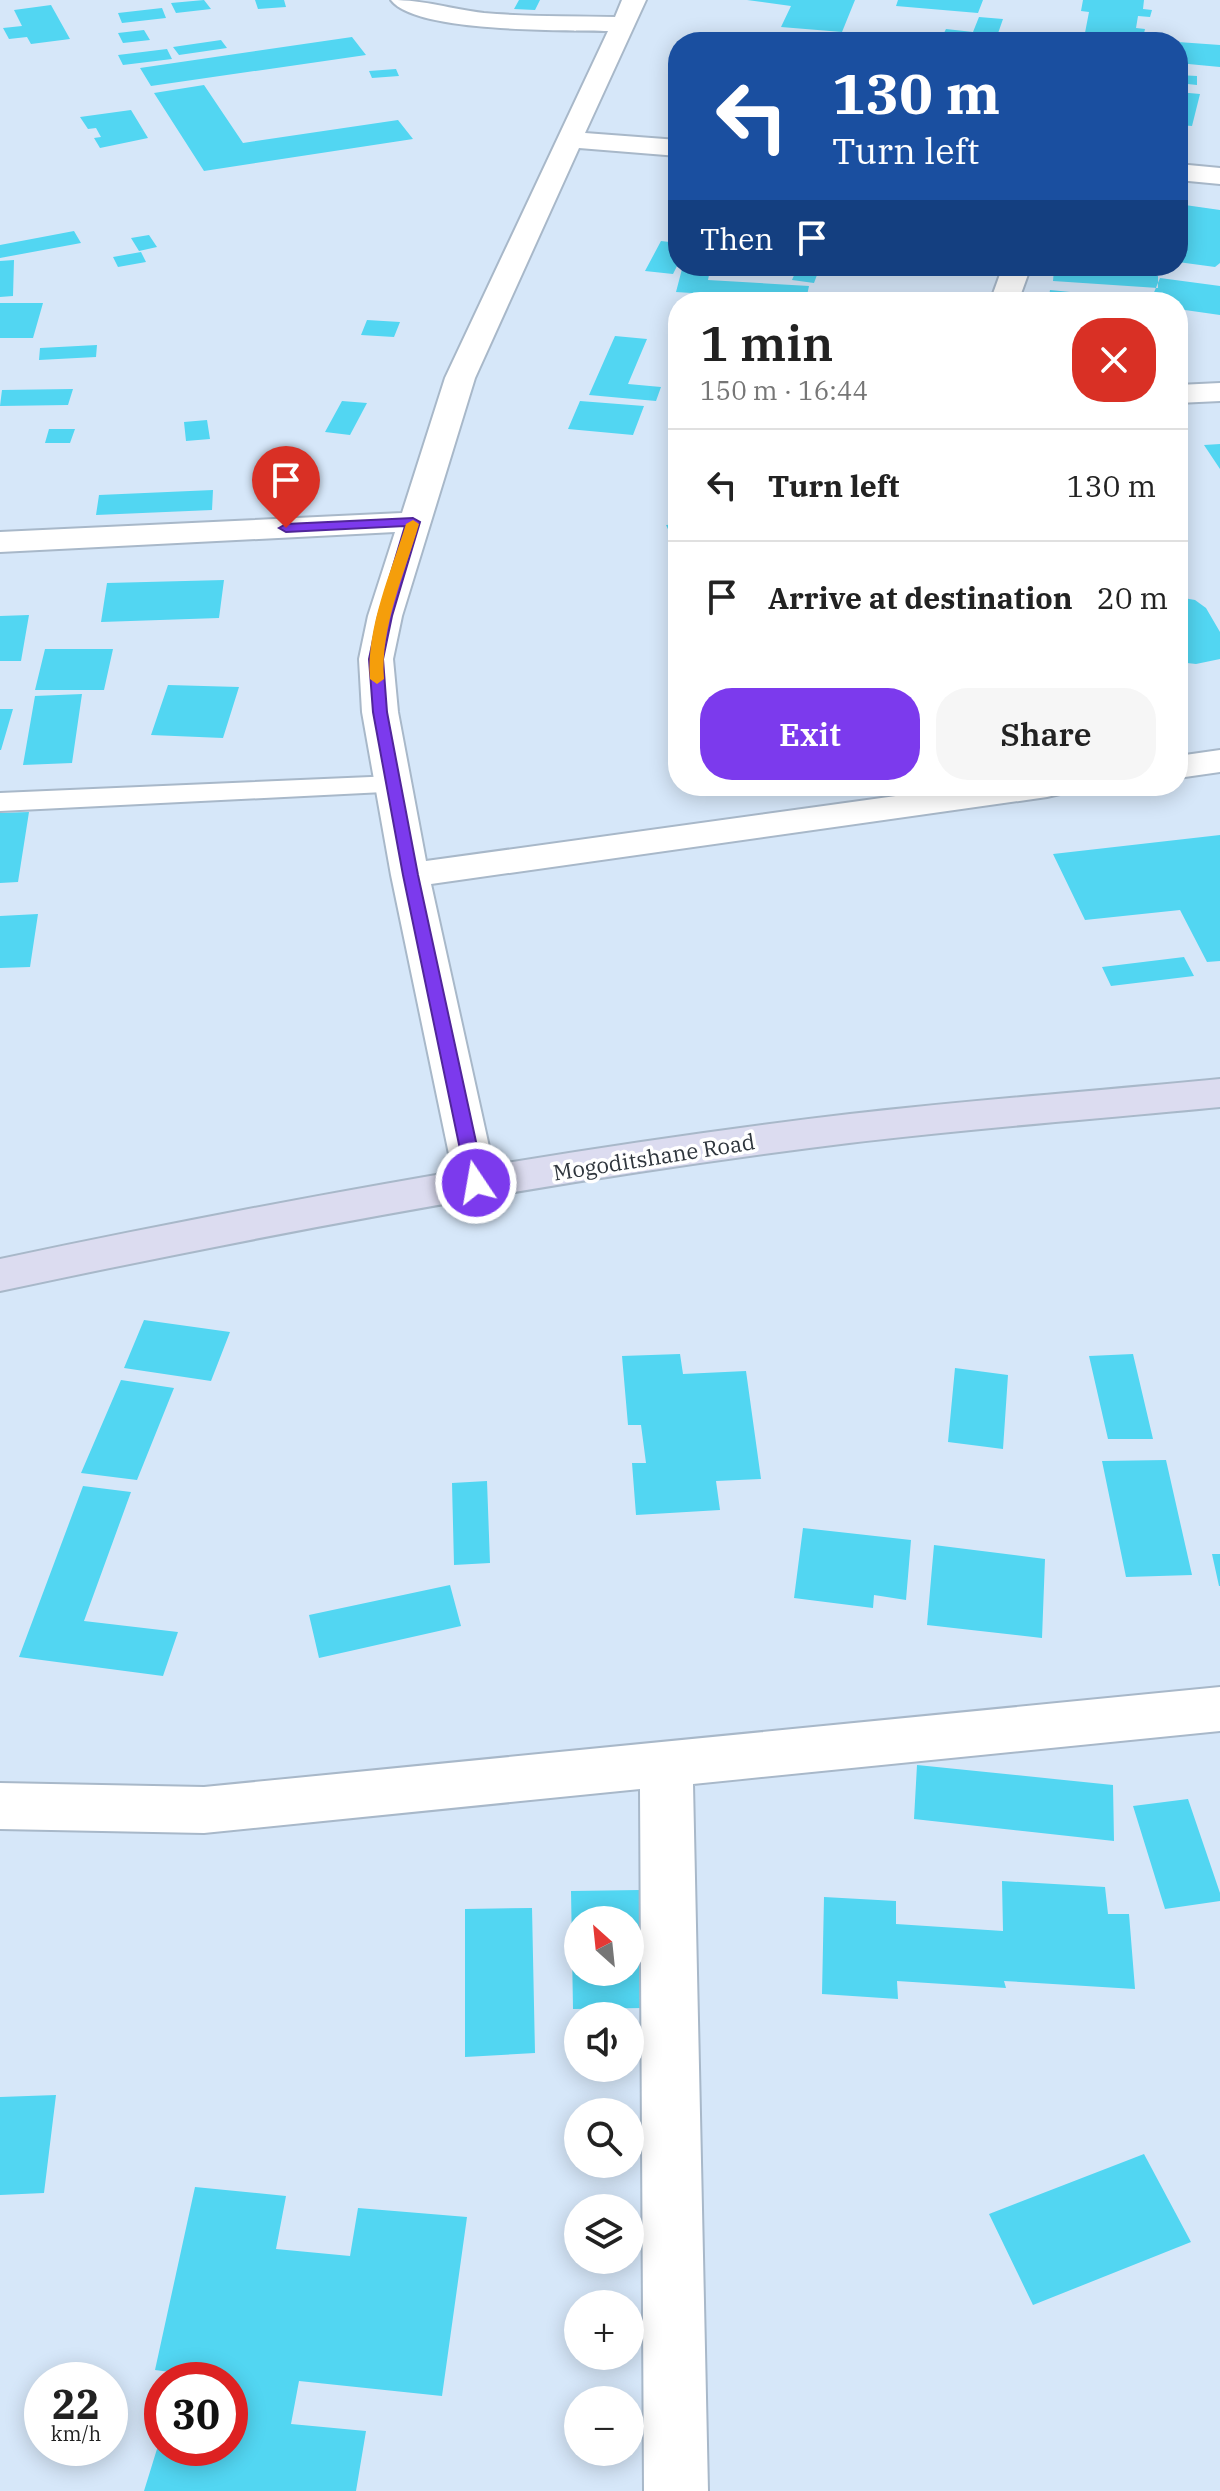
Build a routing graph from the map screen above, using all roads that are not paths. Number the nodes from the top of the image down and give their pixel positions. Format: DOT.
graph roads {
  1 [pos="403,0"];
  2 [pos="630,12"];
  3 [pos="570,140"];
  4 [pos="668,147"];
  5 [pos="1188,173"];
  6 [pos="1220,176"];
  7 [pos="1220,392"];
  8 [pos="1188,394"];
  9 [pos="413,522"];
  10 [pos="0,542"];
  11 [pos="1220,761"];
  12 [pos="1188,766"];
  13 [pos="394,785"];
  14 [pos="905,796"];
  15 [pos="0,802"];
  16 [pos="410,875"];
  17 [pos="1220,1093"];
  18 [pos="476,1183"];
  19 [pos="0,1275"];
  20 [pos="1220,1709"];
  21 [pos="666,1762"];
  22 [pos="0,1806"];
  23 [pos="676,2491"];
  1 -- 2 [label="street"];
  2 -- 3 [label="street"];
  3 -- 4 [label="street"];
  3 -- 9 [label="street"];
  5 -- 6 [label="street"];
  7 -- 8 [label="street"];
  9 -- 10 [label="street"];
  9 -- 13 [label="street"];
  11 -- 12 [label="street"];
  13 -- 15 [label="lane"];
  13 -- 16 [label="street"];
  14 -- 16 [label="street"];
  16 -- 18 [label="street"];
  17 -- 18 [label="main road, Mogoditshane Road"];
  18 -- 19 [label="main road, Mogoditshane Road"];
  20 -- 21 [label="street"];
  21 -- 22 [label="street"];
  21 -- 23 [label="street"];
}
